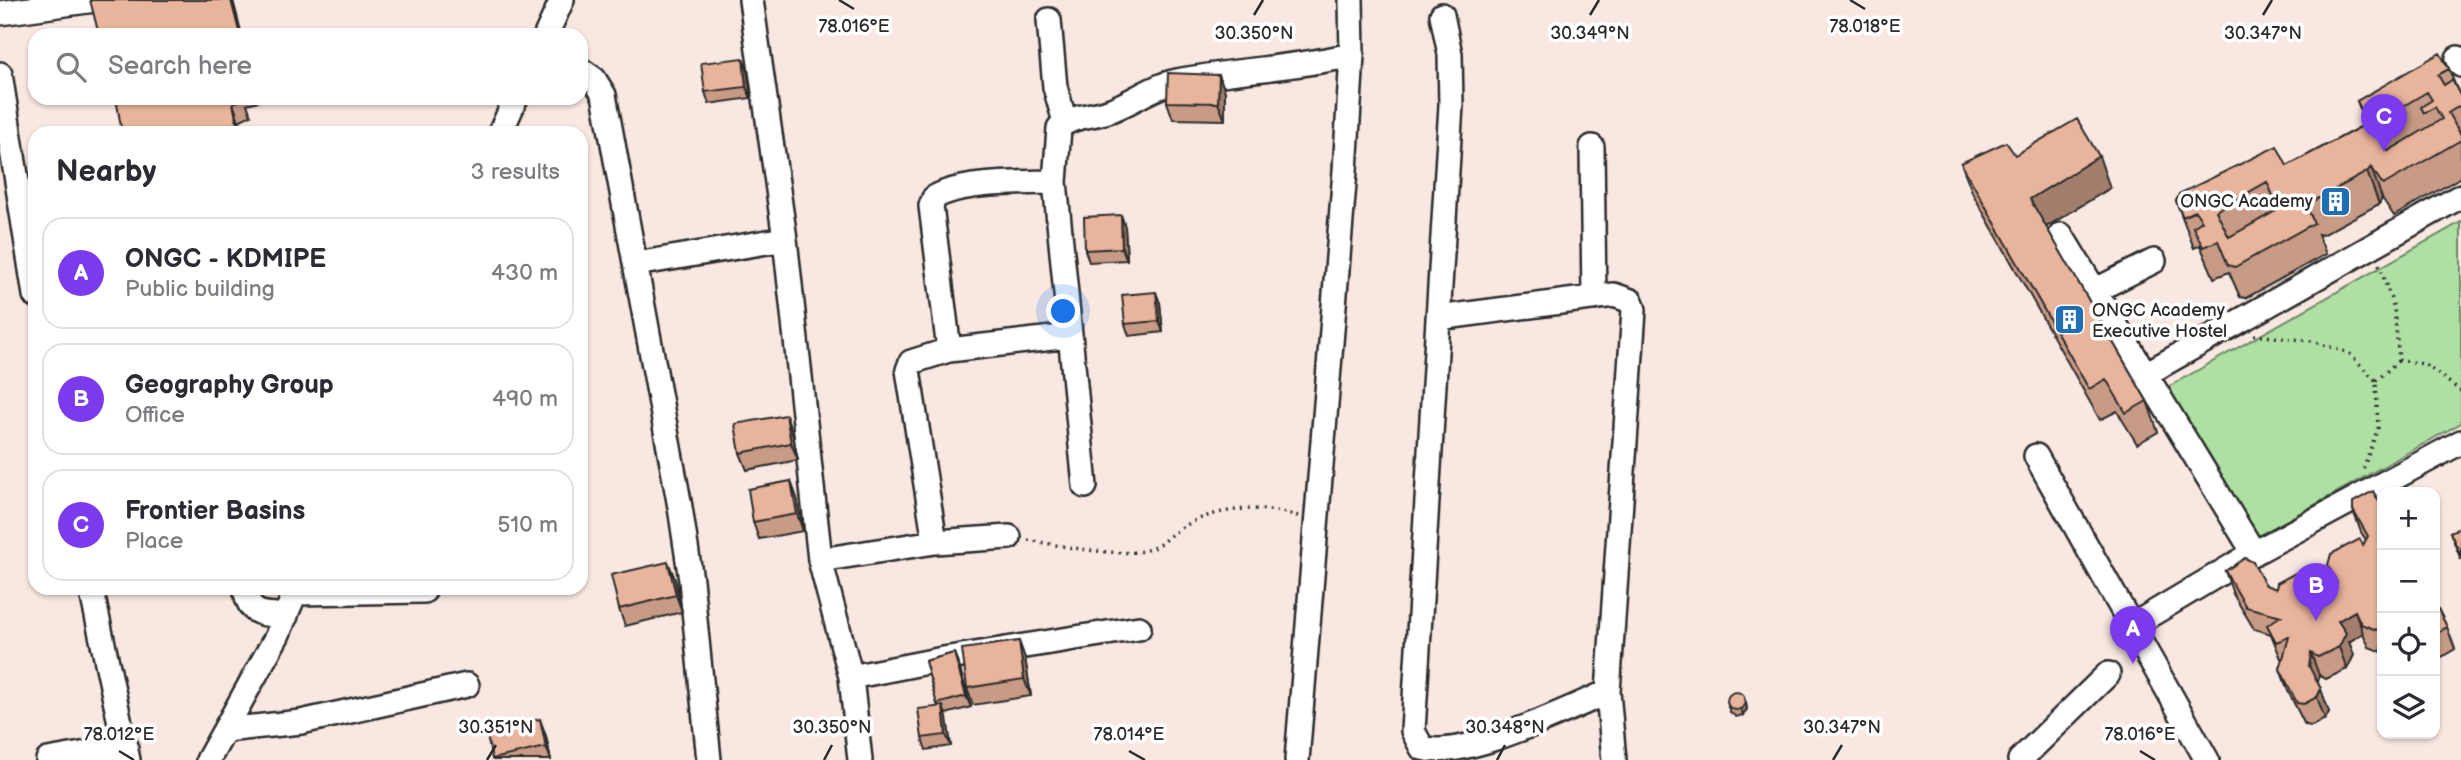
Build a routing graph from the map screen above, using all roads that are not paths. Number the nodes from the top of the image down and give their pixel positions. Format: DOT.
graph roads {
  1 [pos="95,0"];
  2 [pos="562,0"];
  3 [pos="751,0"];
  4 [pos="1351,0"];
  5 [pos="0,13"];
  6 [pos="1442,15"];
  7 [pos="1049,20"];
  8 [pos="549,28"];
  9 [pos="1352,55"];
  10 [pos="0,74"];
  11 [pos="588,75"];
  12 [pos="513,105"];
  13 [pos="1065,122"];
  14 [pos="503,126"];
  15 [pos="1592,147"];
  16 [pos="1055,182"];
  17 [pos="2461,196"];
  18 [pos="2060,235"];
  19 [pos="785,239"];
  20 [pos="28,251"];
  21 [pos="2154,261"];
  22 [pos="636,264"];
  23 [pos="2094,291"];
  24 [pos="1594,298"];
  25 [pos="1438,318"];
  26 [pos="1070,336"];
  27 [pos="949,350"];
  28 [pos="2144,376"];
  29 [pos="2461,442"];
  30 [pos="2036,456"];
  31 [pos="1084,486"];
  32 [pos="1009,537"];
  33 [pos="934,542"];
  34 [pos="2254,553"];
  35 [pos="820,560"];
  36 [pos="92,595"];
  37 [pos="247,595"];
  38 [pos="294,595"];
  39 [pos="286,616"];
  40 [pos="2130,627"];
  41 [pos="1139,628"];
  42 [pos="2108,674"];
  43 [pos="851,677"];
  44 [pos="467,685"];
  45 [pos="1608,692"];
  46 [pos="225,730"];
  47 [pos="127,753"];
  48 [pos="48,760"];
  49 [pos="208,760"];
  50 [pos="709,760"];
  51 [pos="860,760"];
  52 [pos="1297,760"];
  53 [pos="1614,760"];
  54 [pos="2020,760"];
  55 [pos="2207,760"];
  1 -- 5 [label="street"];
  2 -- 8 [label="street"];
  3 -- 19 [label="street"];
  4 -- 9 [label="street"];
  6 -- 25 [label="street"];
  7 -- 13 [label="street"];
  9 -- 13 [label="street"];
  9 -- 52 [label="street"];
  10 -- 20 [label="street"];
  11 -- 22 [label="street"];
  12 -- 14 [label="street"];
  13 -- 16 [label="street"];
  15 -- 24 [label="street"];
  16 -- 26 [label="street"];
  16 -- 27 [label="street"];
  17 -- 28 [label="street"];
  18 -- 23 [label="street"];
  19 -- 22 [label="street"];
  19 -- 35 [label="street"];
  21 -- 23 [label="street"];
  22 -- 50 [label="street"];
  23 -- 28 [label="street"];
  24 -- 25 [label="street"];
  24 -- 45 [label="street"];
  25 -- 45 [label="street"];
  26 -- 27 [label="street"];
  26 -- 31 [label="street"];
  27 -- 33 [label="street"];
  28 -- 34 [label="street"];
  29 -- 34 [label="street"];
  30 -- 40 [label="street"];
  32 -- 33 [label="street"];
  33 -- 35 [label="street"];
  34 -- 40 [label="street"];
  35 -- 43 [label="street"];
  36 -- 47 [label="street"];
  37 -- 39 [label="street"];
  38 -- 39 [label="street"];
  39 -- 46 [label="street"];
  40 -- 55 [label="street"];
  41 -- 43 [label="street"];
  42 -- 54 [label="street"];
  43 -- 51 [label="street"];
  44 -- 46 [label="street"];
  45 -- 53 [label="street"];
  46 -- 49 [label="street"];
  47 -- 48 [label="street"];
}
